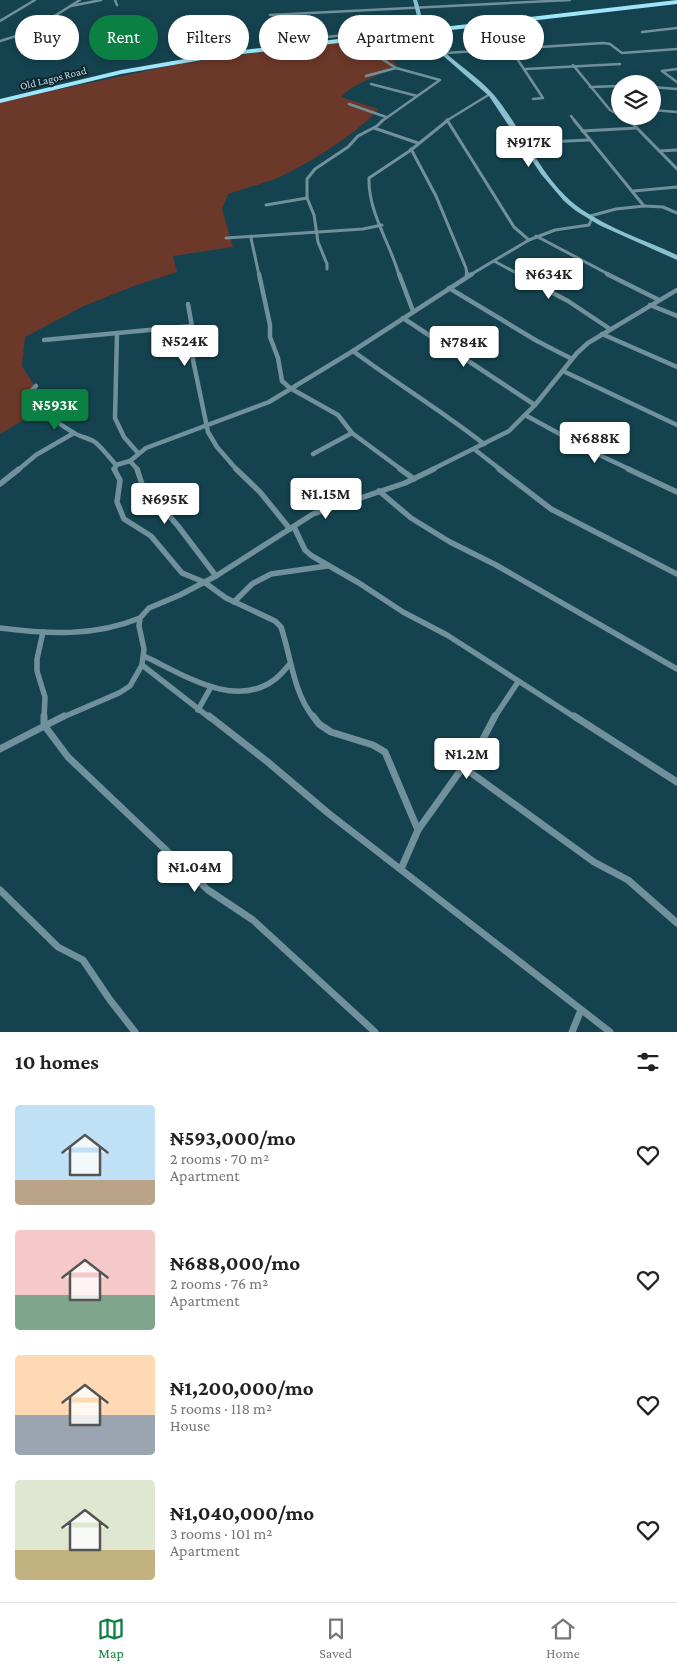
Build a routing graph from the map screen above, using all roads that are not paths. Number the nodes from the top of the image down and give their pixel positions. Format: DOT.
graph roads {
  1 [pos="34,0"];
  2 [pos="80,0"];
  3 [pos="101,0"];
  4 [pos="115,0"];
  5 [pos="415,0"];
  6 [pos="570,0"];
  7 [pos="515,1"];
  8 [pos="677,2"];
  9 [pos="117,5"];
  10 [pos="70,6"];
  11 [pos="418,8"];
  12 [pos="0,15"];
  13 [pos="270,15"];
  14 [pos="420,15"];
  15 [pos="10,16"];
  16 [pos="0,21"];
  17 [pos="453,28"];
  18 [pos="677,28"];
  19 [pos="642,32"];
  20 [pos="0,41"];
  21 [pos="338,41"];
  22 [pos="544,46"];
  23 [pos="677,49"];
  24 [pos="384,60"];
  25 [pos="453,60"];
  26 [pos="519,60"];
  27 [pos="620,64"];
  28 [pos="573,65"];
  29 [pos="396,68"];
  30 [pos="526,69"];
  31 [pos="677,70"];
  32 [pos="366,76"];
  33 [pos="677,82"];
  34 [pos="371,84"];
  35 [pos="611,86"];
  36 [pos="590,87"];
  37 [pos="661,88"];
  38 [pos="677,89"];
  39 [pos="490,94"];
  40 [pos="418,96"];
  41 [pos="533,100"];
  42 [pos="0,101"];
  43 [pos="348,104"];
  44 [pos="661,111"];
  45 [pos="677,112"];
  46 [pos="571,116"];
  47 [pos="386,117"];
  48 [pos="446,120"];
  49 [pos="374,128"];
  50 [pos="638,128"];
  51 [pos="582,131"];
  52 [pos="589,140"];
  53 [pos="526,143"];
  54 [pos="418,144"];
  55 [pos="411,149"];
  56 [pos="677,150"];
  57 [pos="660,151"];
  58 [pos="405,154"];
  59 [pos="413,156"];
  60 [pos="677,170"];
  61 [pos="677,187"];
  62 [pos="634,191"];
  63 [pos="307,198"];
  64 [pos="266,205"];
  65 [pos="644,206"];
  66 [pos="677,213"];
  67 [pos="590,217"];
  68 [pos="382,225"];
  69 [pos="318,232"];
  70 [pos="536,236"];
  71 [pos="226,238"];
  72 [pos="252,238"];
  73 [pos="529,240"];
  74 [pos="677,258"];
  75 [pos="494,261"];
  76 [pos="466,268"];
  77 [pos="327,269"];
  78 [pos="476,271"];
  79 [pos="466,277"];
  80 [pos="449,288"];
  81 [pos="677,290"];
  82 [pos="659,300"];
  83 [pos="188,304"];
  84 [pos="650,305"];
  85 [pos="413,312"];
  86 [pos="677,316"];
  87 [pos="403,318"];
  88 [pos="191,326"];
  89 [pos="610,329"];
  90 [pos="117,333"];
  91 [pos="602,334"];
  92 [pos="44,340"];
  93 [pos="353,351"];
  94 [pos="572,359"];
  95 [pos="677,367"];
  96 [pos="563,371"];
  97 [pos="36,386"];
  98 [pos="290,388"];
  99 [pos="535,405"];
  100 [pos="525,415"];
  101 [pos="677,424"];
  102 [pos="206,426"];
  103 [pos="74,433"];
  104 [pos="352,433"];
  105 [pos="484,444"];
  106 [pos="474,449"];
  107 [pos="138,453"];
  108 [pos="313,454"];
  109 [pos="130,461"];
  110 [pos="116,465"];
  111 [pos="414,479"];
  112 [pos="0,484"];
  113 [pos="379,491"];
  114 [pos="677,492"];
  115 [pos="292,528"];
  116 [pos="327,566"];
  117 [pos="677,574"];
  118 [pos="216,576"];
  119 [pos="204,582"];
  120 [pos="234,602"];
  121 [pos="140,618"];
  122 [pos="0,628"];
  123 [pos="43,632"];
  124 [pos="144,656"];
  125 [pos="290,664"];
  126 [pos="142,665"];
  127 [pos="677,669"];
  128 [pos="518,682"];
  129 [pos="212,687"];
  130 [pos="198,710"];
  131 [pos="44,725"];
  132 [pos="0,749"];
  133 [pos="463,767"];
  134 [pos="677,782"];
  135 [pos="418,830"];
  136 [pos="401,869"];
  137 [pos="0,890"];
  138 [pos="677,923"];
  139 [pos="581,1010"];
  140 [pos="135,1032"];
  141 [pos="375,1032"];
  142 [pos="572,1032"];
  143 [pos="610,1032"];
  1 -- 15 [label="street"];
  2 -- 10 [label="street"];
  3 -- 10 [label="street"];
  4 -- 9 [label="street"];
  5 -- 11 [label="street"];
  6 -- 7 [label="street"];
  7 -- 11 [label="street"];
  8 -- 17 [label="main road, Old Lagos Road"];
  10 -- 20 [label="street"];
  11 -- 13 [label="street"];
  11 -- 14 [label="street"];
  12 -- 15 [label="street"];
  15 -- 16 [label="street"];
  18 -- 19 [label="street"];
  21 -- 42 [label="main road, Old Lagos Road"];
  22 -- 23 [label="street"];
  24 -- 29 [label="street"];
  25 -- 39 [label="street"];
  26 -- 30 [label="street"];
  27 -- 28 [label="street"];
  28 -- 30 [label="street"];
  28 -- 36 [label="street"];
  29 -- 32 [label="street"];
  29 -- 40 [label="street"];
  30 -- 41 [label="street"];
  31 -- 33 [label="street"];
  34 -- 40 [label="street"];
  35 -- 36 [label="street"];
  36 -- 50 [label="street"];
  37 -- 38 [label="street"];
  39 -- 48 [label="street"];
  39 -- 53 [label="street"];
  40 -- 47 [label="street"];
  43 -- 47 [label="street"];
  44 -- 45 [label="street"];
  46 -- 51 [label="street"];
  47 -- 49 [label="street"];
  48 -- 54 [label="street"];
  48 -- 73 [label="street"];
  49 -- 54 [label="street"];
  49 -- 63 [label="street"];
  50 -- 51 [label="street"];
  50 -- 57 [label="street"];
  51 -- 52 [label="street"];
  52 -- 53 [label="street"];
  52 -- 62 [label="street"];
  53 -- 67 [label="street"];
  54 -- 55 [label="street"];
  55 -- 58 [label="street"];
  55 -- 59 [label="street"];
  56 -- 57 [label="street"];
  57 -- 60 [label="street"];
  58 -- 59 [label="street"];
  58 -- 68 [label="street"];
  59 -- 76 [label="street"];
  61 -- 62 [label="street"];
  62 -- 65 [label="street"];
  63 -- 64 [label="street"];
  63 -- 69 [label="street"];
  65 -- 66 [label="street"];
  65 -- 67 [label="street"];
  67 -- 70 [label="street"];
  67 -- 74 [label="street"];
  68 -- 69 [label="street"];
  68 -- 85 [label="street"];
  69 -- 72 [label="street"];
  69 -- 77 [label="street"];
  70 -- 73 [label="street"];
  70 -- 82 [label="street"];
  71 -- 72 [label="street"];
  72 -- 98 [label="street"];
  73 -- 75 [label="street"];
  75 -- 78 [label="street"];
  75 -- 89 [label="street"];
  76 -- 78 [label="street"];
  76 -- 79 [label="street"];
  78 -- 79 [label="street"];
  79 -- 80 [label="street"];
  80 -- 85 [label="street"];
  80 -- 94 [label="street"];
  81 -- 82 [label="street"];
  82 -- 84 [label="street"];
  83 -- 88 [label="street"];
  84 -- 86 [label="street"];
  84 -- 89 [label="street"];
  85 -- 87 [label="street"];
  87 -- 93 [label="street"];
  87 -- 99 [label="street"];
  88 -- 90 [label="street"];
  88 -- 102 [label="street"];
  89 -- 91 [label="street"];
  90 -- 92 [label="street"];
  90 -- 107 [label="street"];
  91 -- 94 [label="street"];
  91 -- 95 [label="street"];
  93 -- 98 [label="street"];
  93 -- 105 [label="street"];
  94 -- 96 [label="street"];
  96 -- 99 [label="street"];
  96 -- 101 [label="street"];
  97 -- 103 [label="street"];
  98 -- 102 [label="street"];
  98 -- 104 [label="street"];
  99 -- 100 [label="street"];
  100 -- 105 [label="street"];
  100 -- 114 [label="street"];
  102 -- 107 [label="street"];
  102 -- 115 [label="street"];
  103 -- 110 [label="street"];
  103 -- 112 [label="street"];
  104 -- 108 [label="street"];
  104 -- 111 [label="street"];
  105 -- 106 [label="street"];
  106 -- 111 [label="street"];
  106 -- 117 [label="street"];
  107 -- 109 [label="street"];
  109 -- 110 [label="street"];
  109 -- 118 [label="street"];
  110 -- 119 [label="street"];
  111 -- 113 [label="street"];
  113 -- 115 [label="street"];
  113 -- 127 [label="street"];
  115 -- 116 [label="street"];
  115 -- 118 [label="street"];
  116 -- 120 [label="street"];
  116 -- 128 [label="street"];
  118 -- 119 [label="street"];
  119 -- 120 [label="street"];
  119 -- 121 [label="street"];
  120 -- 125 [label="street"];
  121 -- 123 [label="street"];
  121 -- 124 [label="street"];
  122 -- 123 [label="street"];
  123 -- 131 [label="street"];
  124 -- 126 [label="street"];
  124 -- 129 [label="street"];
  125 -- 129 [label="street"];
  125 -- 135 [label="street"];
  126 -- 130 [label="street"];
  126 -- 131 [label="street"];
  128 -- 133 [label="street"];
  128 -- 134 [label="street"];
  129 -- 130 [label="street"];
  130 -- 136 [label="street"];
  131 -- 132 [label="street"];
  131 -- 141 [label="street"];
  133 -- 135 [label="street"];
  133 -- 138 [label="street"];
  135 -- 136 [label="street"];
  136 -- 139 [label="street"];
  137 -- 140 [label="street"];
  139 -- 142 [label="street"];
  139 -- 143 [label="street"];
}
